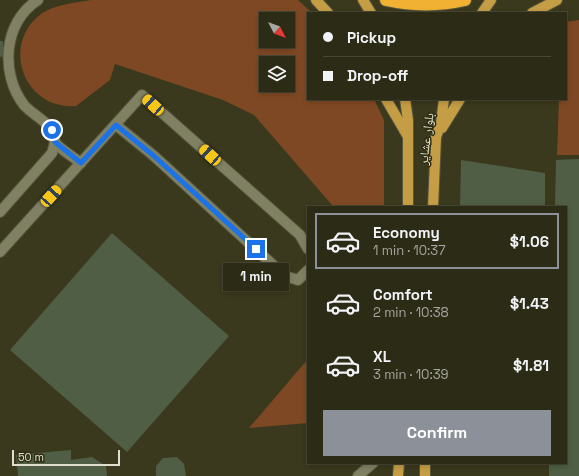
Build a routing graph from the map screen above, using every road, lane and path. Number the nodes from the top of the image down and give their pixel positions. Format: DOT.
graph roads {
  1 [pos="38,0"];
  2 [pos="316,0"];
  3 [pos="364,0"];
  4 [pos="386,0"];
  5 [pos="465,0"];
  6 [pos="490,0"];
  7 [pos="557,0"];
  8 [pos="327,12"];
  9 [pos="370,12"];
  10 [pos="483,12"];
  11 [pos="534,12"];
  12 [pos="387,100"];
  13 [pos="405,100"];
  14 [pos="444,100"];
  15 [pos="459,100"];
  16 [pos="116,125"];
  17 [pos="408,137"];
  18 [pos="436,137"];
  19 [pos="55,142"];
  20 [pos="81,163"];
  21 [pos="12,198"];
  22 [pos="0,200"];
  23 [pos="408,206"];
  24 [pos="433,206"];
  25 [pos="0,212"];
  26 [pos="307,247"];
  27 [pos="0,252"];
  28 [pos="307,271"];
  29 [pos="372,464"];
  30 [pos="399,464"];
  31 [pos="426,464"];
  32 [pos="358,476"];
  33 [pos="398,476"];
  34 [pos="425,476"];
  1 -- 19 [label="street"];
  2 -- 8 [label="main road"];
  3 -- 9 [label="main road"];
  4 -- 5 [label="highway"];
  6 -- 10 [label="main road"];
  7 -- 11 [label="main road"];
  12 -- 17 [label="main road"];
  13 -- 17 [label="main road, بلوار عشایر"];
  14 -- 18 [label="main road, بلوار عشایر"];
  15 -- 18 [label="main road"];
  16 -- 20 [label="street"];
  16 -- 26 [label="street"];
  16 -- 28 [label="street"];
  17 -- 23 [label="main road, بلوار عشایر"];
  18 -- 24 [label="main road, بلوار عشایر"];
  19 -- 20 [label="street"];
  19 -- 21 [label="street"];
  20 -- 27 [label="street"];
  21 -- 22 [label="street"];
  21 -- 25 [label="street"];
  29 -- 32 [label="street"];
  30 -- 33 [label="main road"];
  31 -- 34 [label="main road"];
}
